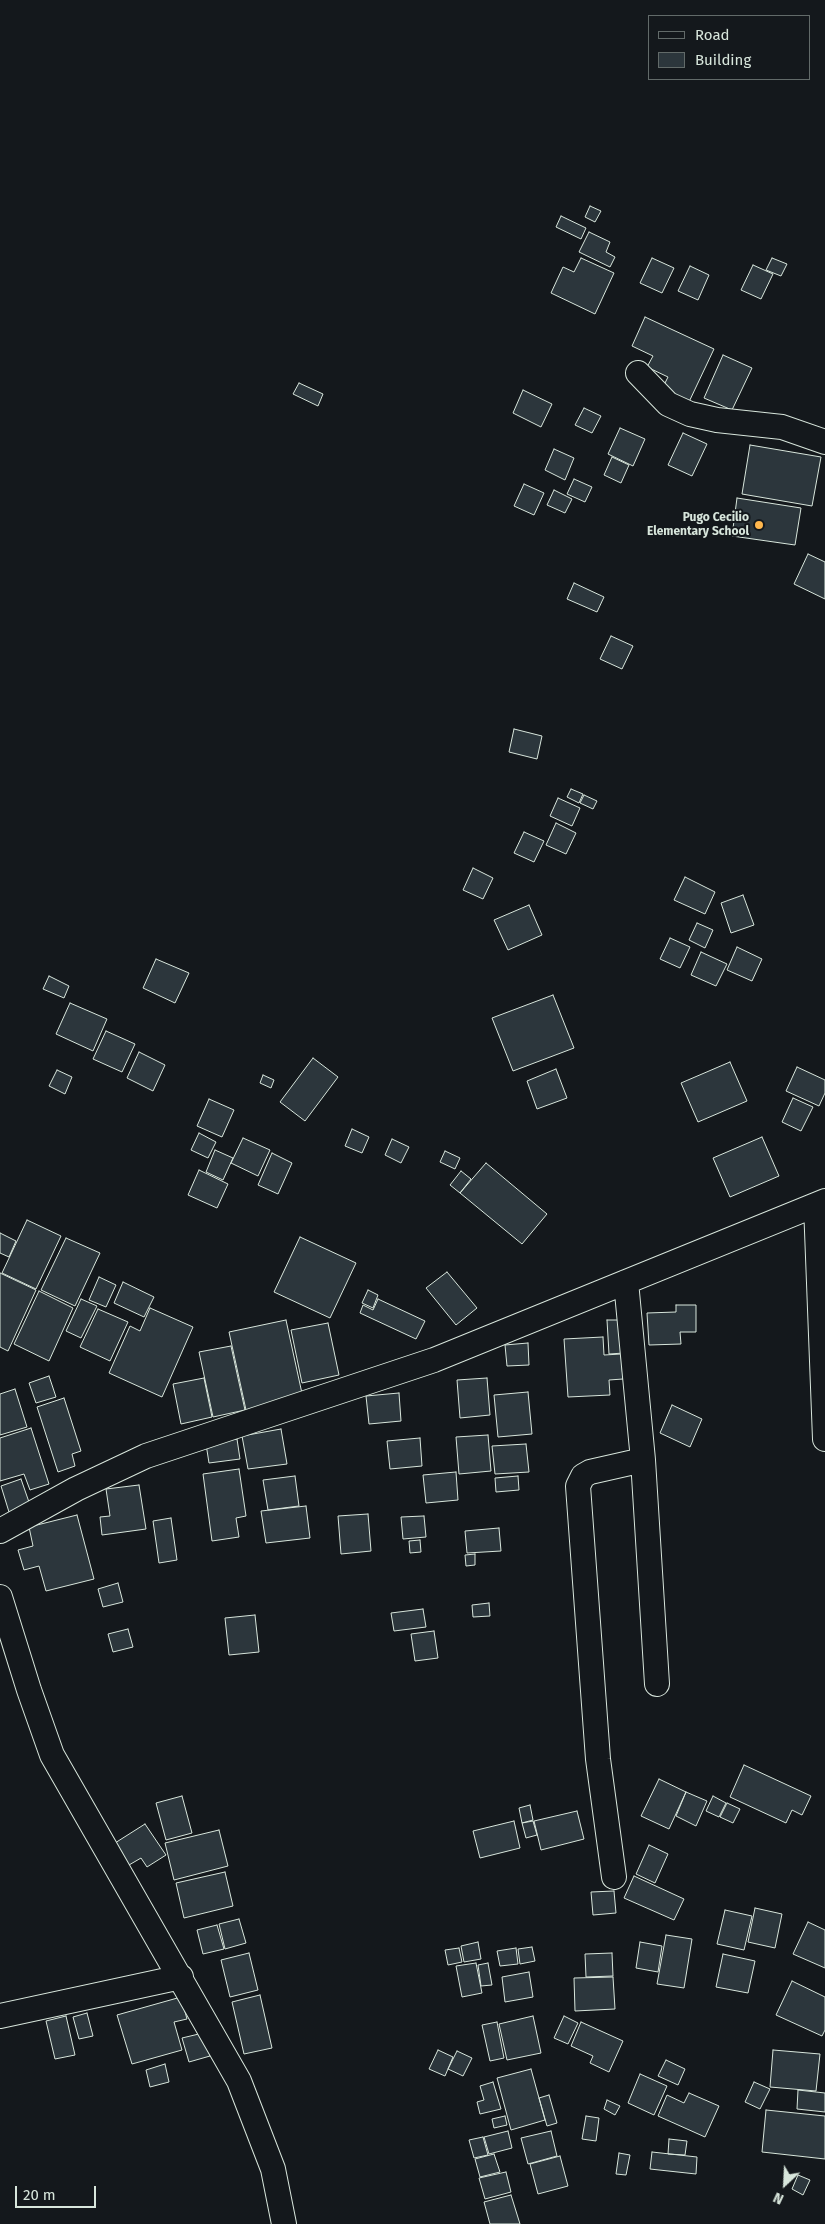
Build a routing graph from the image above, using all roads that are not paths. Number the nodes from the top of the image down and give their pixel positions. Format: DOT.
graph roads {
  1 [pos="638,373"];
  2 [pos="825,442"];
  3 [pos="821,1203"];
  4 [pos="626,1282"];
  5 [pos="825,1439"];
  6 [pos="643,1460"];
  7 [pos="0,1531"];
  8 [pos="0,1597"];
  9 [pos="657,1684"];
  10 [pos="614,1877"];
  11 [pos="181,1977"];
  12 [pos="0,2016"];
  13 [pos="284,2224"];
  1 -- 2 [label="street"];
  3 -- 4 [label="street"];
  3 -- 5 [label="street"];
  4 -- 6 [label="street"];
  4 -- 7 [label="street"];
  6 -- 9 [label="street"];
  6 -- 10 [label="street"];
  8 -- 11 [label="street"];
  11 -- 12 [label="street"];
  11 -- 13 [label="street"];
}
